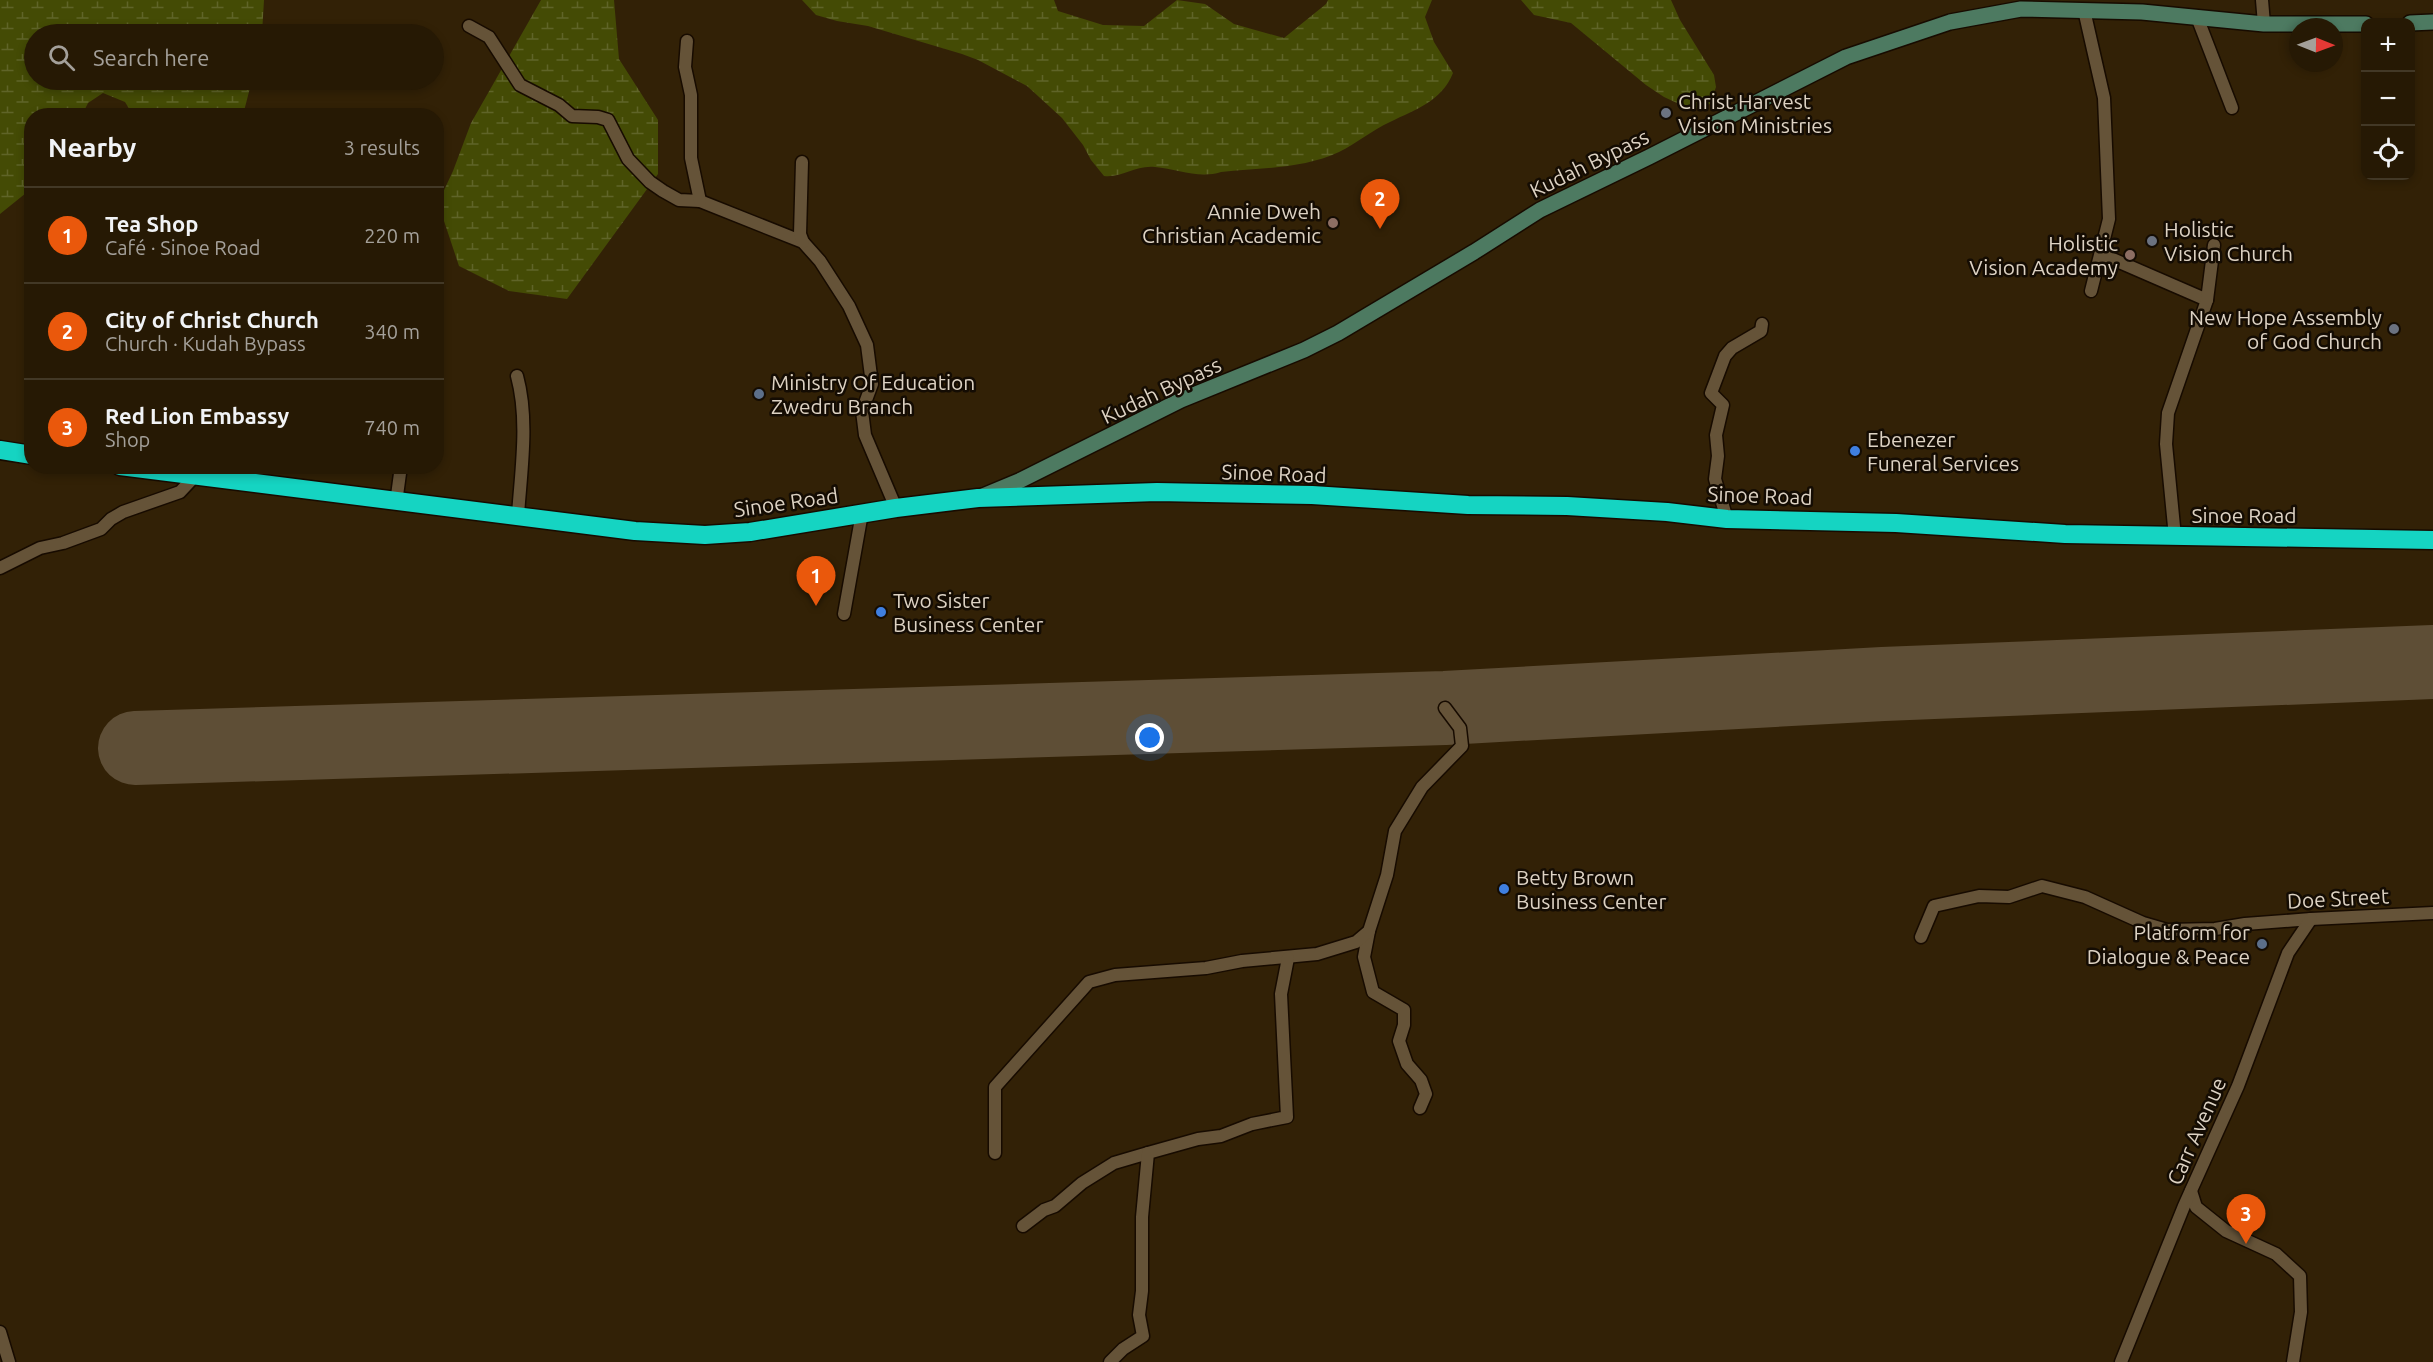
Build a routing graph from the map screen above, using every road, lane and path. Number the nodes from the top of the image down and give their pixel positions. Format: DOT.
graph roads {
  1 [pos="2262,0"];
  2 [pos="2018,4"];
  3 [pos="2084,10"];
  4 [pos="2197,17"];
  5 [pos="2433,22"];
  6 [pos="2415,23"];
  7 [pos="2264,24"];
  8 [pos="2361,24"];
  9 [pos="470,26"];
  10 [pos="687,41"];
  11 [pos="2232,108"];
  12 [pos="802,162"];
  13 [pos="700,201"];
  14 [pos="803,242"];
  15 [pos="2214,245"];
  16 [pos="2101,254"];
  17 [pos="2091,291"];
  18 [pos="2207,300"];
  19 [pos="1762,324"];
  20 [pos="517,376"];
  21 [pos="0,450"];
  22 [pos="24,454"];
  23 [pos="180,474"];
  24 [pos="400,474"];
  25 [pos="195,476"];
  26 [pos="978,498"];
  27 [pos="396,503"];
  28 [pos="896,508"];
  29 [pos="862,513"];
  30 [pos="518,515"];
  31 [pos="1727,519"];
  32 [pos="2175,537"];
  33 [pos="2433,540"];
  34 [pos="0,568"];
  35 [pos="844,614"];
  36 [pos="1445,708"];
  37 [pos="2433,913"];
  38 [pos="2311,919"];
  39 [pos="1369,931"];
  40 [pos="1921,937"];
  41 [pos="1288,958"];
  42 [pos="1420,1107"];
  43 [pos="1148,1152"];
  44 [pos="995,1153"];
  45 [pos="2191,1191"];
  46 [pos="1023,1226"];
  47 [pos="0,1332"];
  48 [pos="9,1362"];
  49 [pos="1110,1362"];
  50 [pos="2121,1362"];
  51 [pos="2294,1362"];
  1 -- 7 [label="street"];
  2 -- 3 [label="street, Kudah Bypass"];
  2 -- 26 [label="street, Kudah Bypass"];
  3 -- 4 [label="street, Kudah Bypass"];
  3 -- 16 [label="street"];
  4 -- 7 [label="street, Kudah Bypass"];
  4 -- 11 [label="street"];
  5 -- 6 [label="street"];
  7 -- 8 [label="street, Kudah Bypass"];
  9 -- 13 [label="street"];
  10 -- 13 [label="street"];
  12 -- 14 [label="street"];
  13 -- 14 [label="street"];
  14 -- 28 [label="street"];
  15 -- 18 [label="street"];
  16 -- 17 [label="street"];
  16 -- 18 [label="street"];
  18 -- 32 [label="street"];
  19 -- 31 [label="street"];
  20 -- 30 [label="street"];
  21 -- 22 [label="highway"];
  23 -- 25 [label="highway, Sinoe Road"];
  24 -- 27 [label="street"];
  25 -- 27 [label="highway, Sinoe Road"];
  25 -- 34 [label="street"];
  26 -- 28 [label="highway, Sinoe Road"];
  26 -- 31 [label="highway, Sinoe Road"];
  27 -- 30 [label="highway, Sinoe Road"];
  28 -- 29 [label="highway, Sinoe Road"];
  29 -- 30 [label="highway, Sinoe Road"];
  29 -- 35 [label="street"];
  31 -- 32 [label="highway, Sinoe Road"];
  32 -- 33 [label="highway, Sinoe Road"];
  36 -- 39 [label="street"];
  37 -- 38 [label="street, Doe Street"];
  38 -- 40 [label="street, Doe Street"];
  38 -- 45 [label="street, Carr Avenue"];
  39 -- 41 [label="street"];
  39 -- 42 [label="street"];
  41 -- 43 [label="street"];
  41 -- 44 [label="street"];
  43 -- 46 [label="street"];
  43 -- 49 [label="street"];
  45 -- 50 [label="street, Carr Avenue"];
  45 -- 51 [label="street"];
  47 -- 48 [label="street"];
}
